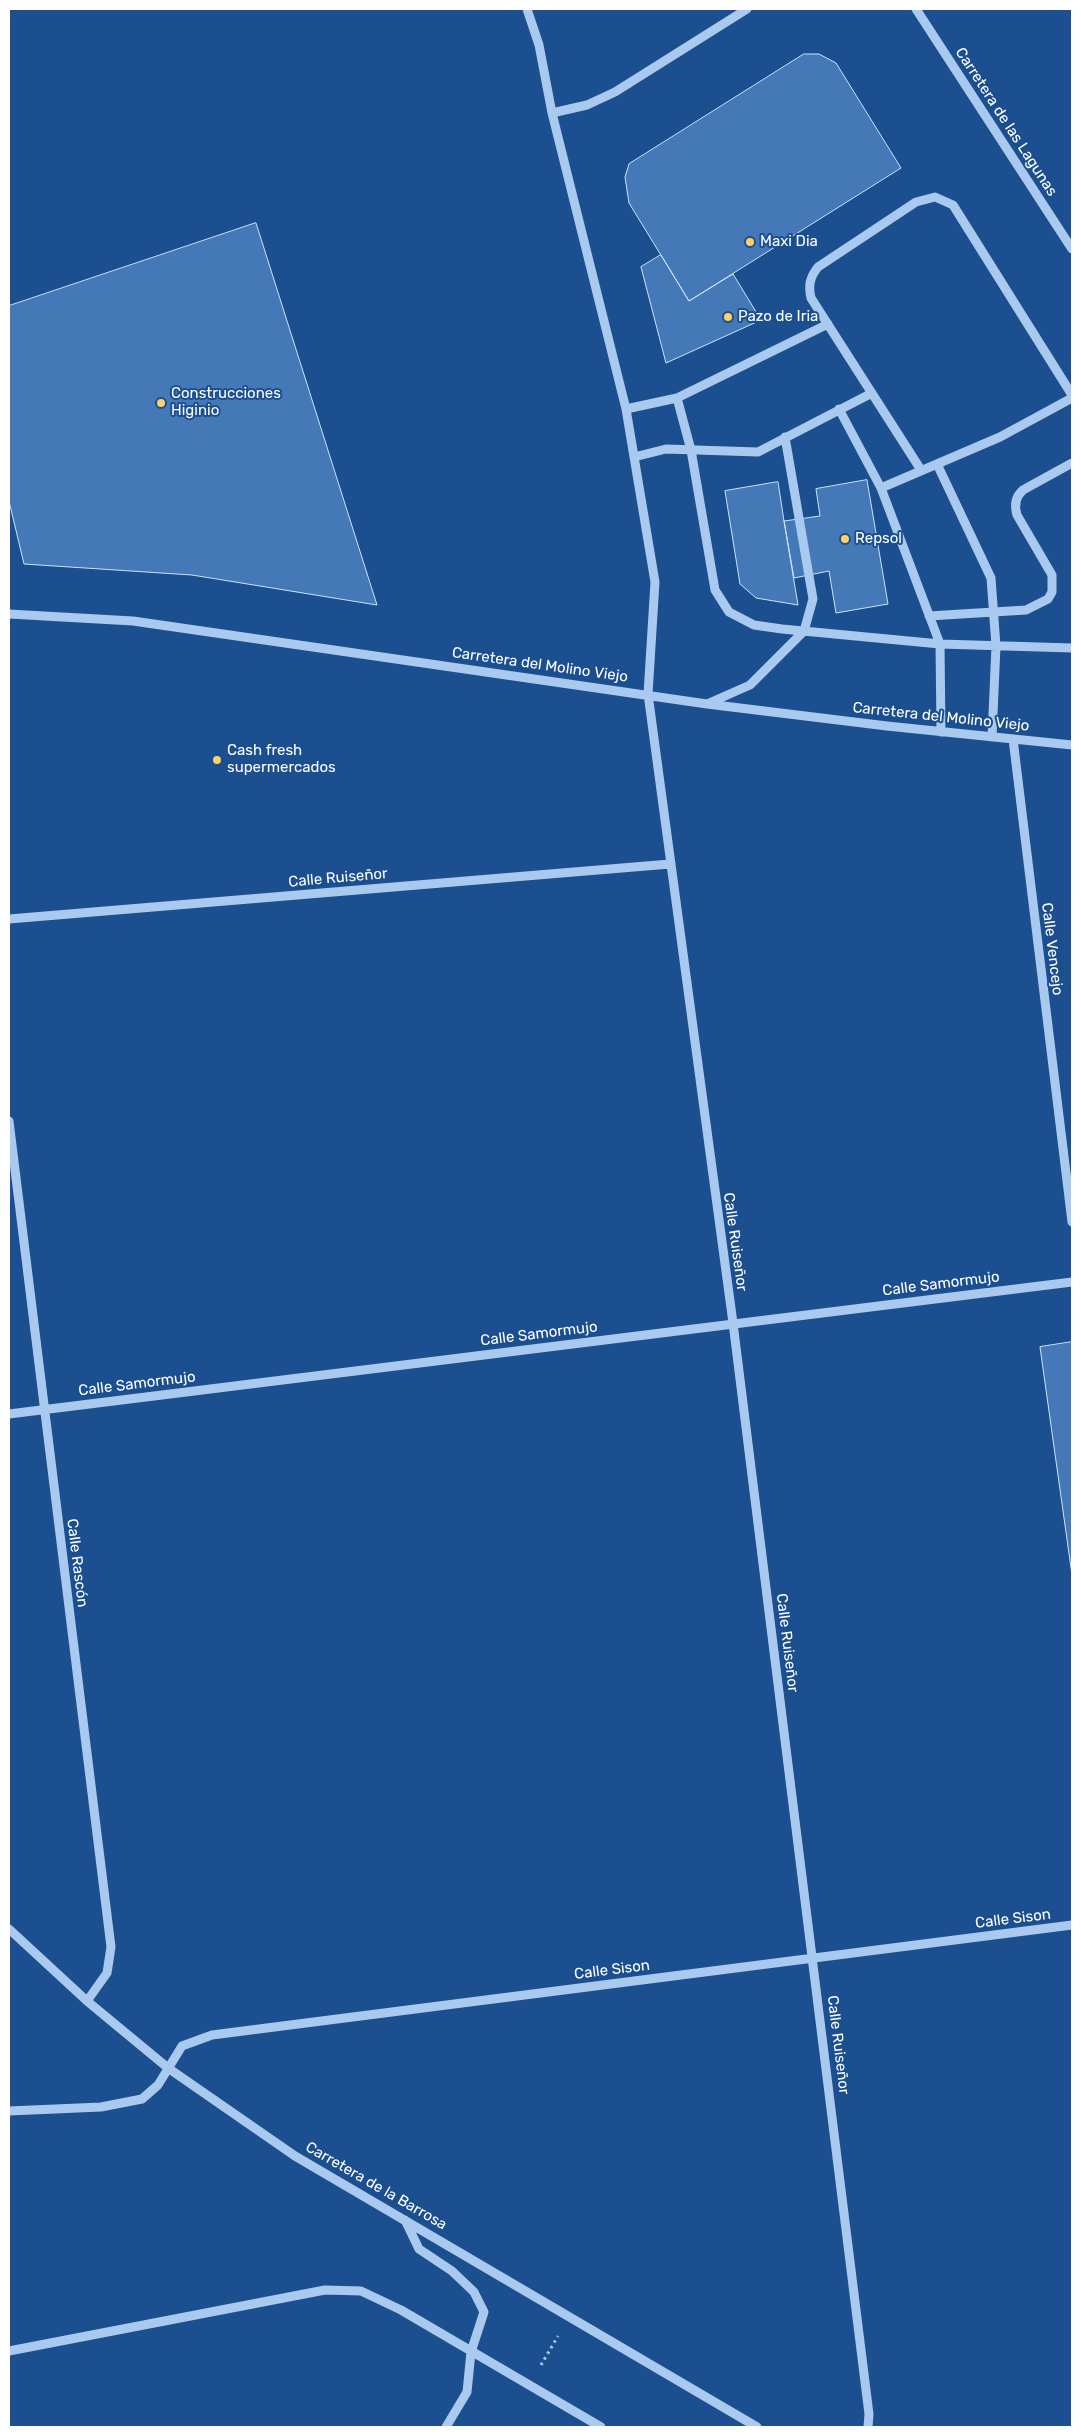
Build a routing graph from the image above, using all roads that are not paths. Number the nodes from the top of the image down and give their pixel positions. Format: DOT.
graph roads {
  1 [pos="527,9"];
  2 [pos="746,9"];
  3 [pos="916,9"];
  4 [pos="552,113"];
  5 [pos="1072,249"];
  6 [pos="828,324"];
  7 [pos="872,393"];
  8 [pos="1072,396"];
  9 [pos="677,398"];
  10 [pos="626,409"];
  11 [pos="839,409"];
  12 [pos="786,437"];
  13 [pos="691,450"];
  14 [pos="634,457"];
  15 [pos="1072,463"];
  16 [pos="937,464"];
  17 [pos="921,470"];
  18 [pos="881,488"];
  19 [pos="995,611"];
  20 [pos="9,614"];
  21 [pos="929,616"];
  22 [pos="804,631"];
  23 [pos="940,644"];
  24 [pos="996,646"];
  25 [pos="1072,648"];
  26 [pos="648,694"];
  27 [pos="707,704"];
  28 [pos="941,732"];
  29 [pos="992,737"];
  30 [pos="1012,739"];
  31 [pos="1070,742"];
  32 [pos="670,864"];
  33 [pos="9,919"];
  34 [pos="9,1121"];
  35 [pos="1072,1222"];
  36 [pos="1072,1282"];
  37 [pos="733,1323"];
  38 [pos="44,1410"];
  39 [pos="9,1414"];
  40 [pos="1072,1925"];
  41 [pos="9,1929"];
  42 [pos="813,1959"];
  43 [pos="87,2001"];
  44 [pos="168,2068"];
  45 [pos="9,2111"];
  46 [pos="405,2220"];
  47 [pos="9,2351"];
  48 [pos="471,2352"];
  49 [pos="446,2427"];
  50 [pos="602,2427"];
  51 [pos="757,2427"];
  52 [pos="868,2427"];
  1 -- 4 [label="street, Calle Ruiseñor"];
  2 -- 4 [label="street"];
  3 -- 5 [label="street, Carretera de las Lagunas"];
  4 -- 10 [label="street, Calle Ruiseñor"];
  6 -- 7 [label="street"];
  6 -- 8 [label="street"];
  6 -- 9 [label="street"];
  7 -- 11 [label="street"];
  7 -- 17 [label="street"];
  8 -- 16 [label="street"];
  9 -- 10 [label="street"];
  9 -- 13 [label="street"];
  10 -- 14 [label="street, Calle Ruiseñor"];
  11 -- 12 [label="street"];
  11 -- 18 [label="street"];
  12 -- 13 [label="street"];
  12 -- 22 [label="street"];
  13 -- 14 [label="street"];
  13 -- 22 [label="street"];
  14 -- 26 [label="street, Calle Ruiseñor"];
  15 -- 19 [label="street"];
  16 -- 17 [label="street"];
  16 -- 19 [label="street"];
  17 -- 18 [label="street"];
  18 -- 21 [label="street"];
  19 -- 21 [label="street"];
  19 -- 24 [label="street"];
  20 -- 26 [label="street, Carretera del Molino Viejo"];
  21 -- 23 [label="street"];
  22 -- 23 [label="street"];
  22 -- 27 [label="street"];
  23 -- 24 [label="street"];
  23 -- 28 [label="street"];
  24 -- 25 [label="street"];
  24 -- 29 [label="street"];
  26 -- 27 [label="street, Carretera del Molino Viejo"];
  26 -- 32 [label="street, Calle Ruiseñor"];
  27 -- 28 [label="street, Carretera del Molino Viejo"];
  28 -- 29 [label="street, Carretera del Molino Viejo"];
  29 -- 30 [label="street, Carretera del Molino Viejo"];
  30 -- 31 [label="street, Carretera del Molino Viejo"];
  30 -- 35 [label="street, Calle Vencejo"];
  32 -- 33 [label="street, Calle Ruiseñor"];
  32 -- 37 [label="street, Calle Ruiseñor"];
  34 -- 38 [label="street, Calle Rascón"];
  36 -- 37 [label="street, Calle Samormujo"];
  37 -- 38 [label="street, Calle Samormujo"];
  37 -- 42 [label="street, Calle Ruiseñor"];
  38 -- 39 [label="street, Calle Samormujo"];
  38 -- 43 [label="street, Calle Rascón"];
  40 -- 42 [label="street, Calle Sison"];
  41 -- 43 [label="street, Carretera de la Barrosa"];
  42 -- 44 [label="street, Calle Sison"];
  42 -- 52 [label="street, Calle Ruiseñor"];
  43 -- 44 [label="street, Carretera de la Barrosa"];
  44 -- 45 [label="street, Calle Sison"];
  44 -- 46 [label="street, Carretera de la Barrosa"];
  46 -- 48 [label="street"];
  46 -- 51 [label="street, Carretera de la Barrosa"];
  47 -- 48 [label="street"];
  48 -- 49 [label="street"];
  48 -- 50 [label="street"];
}
